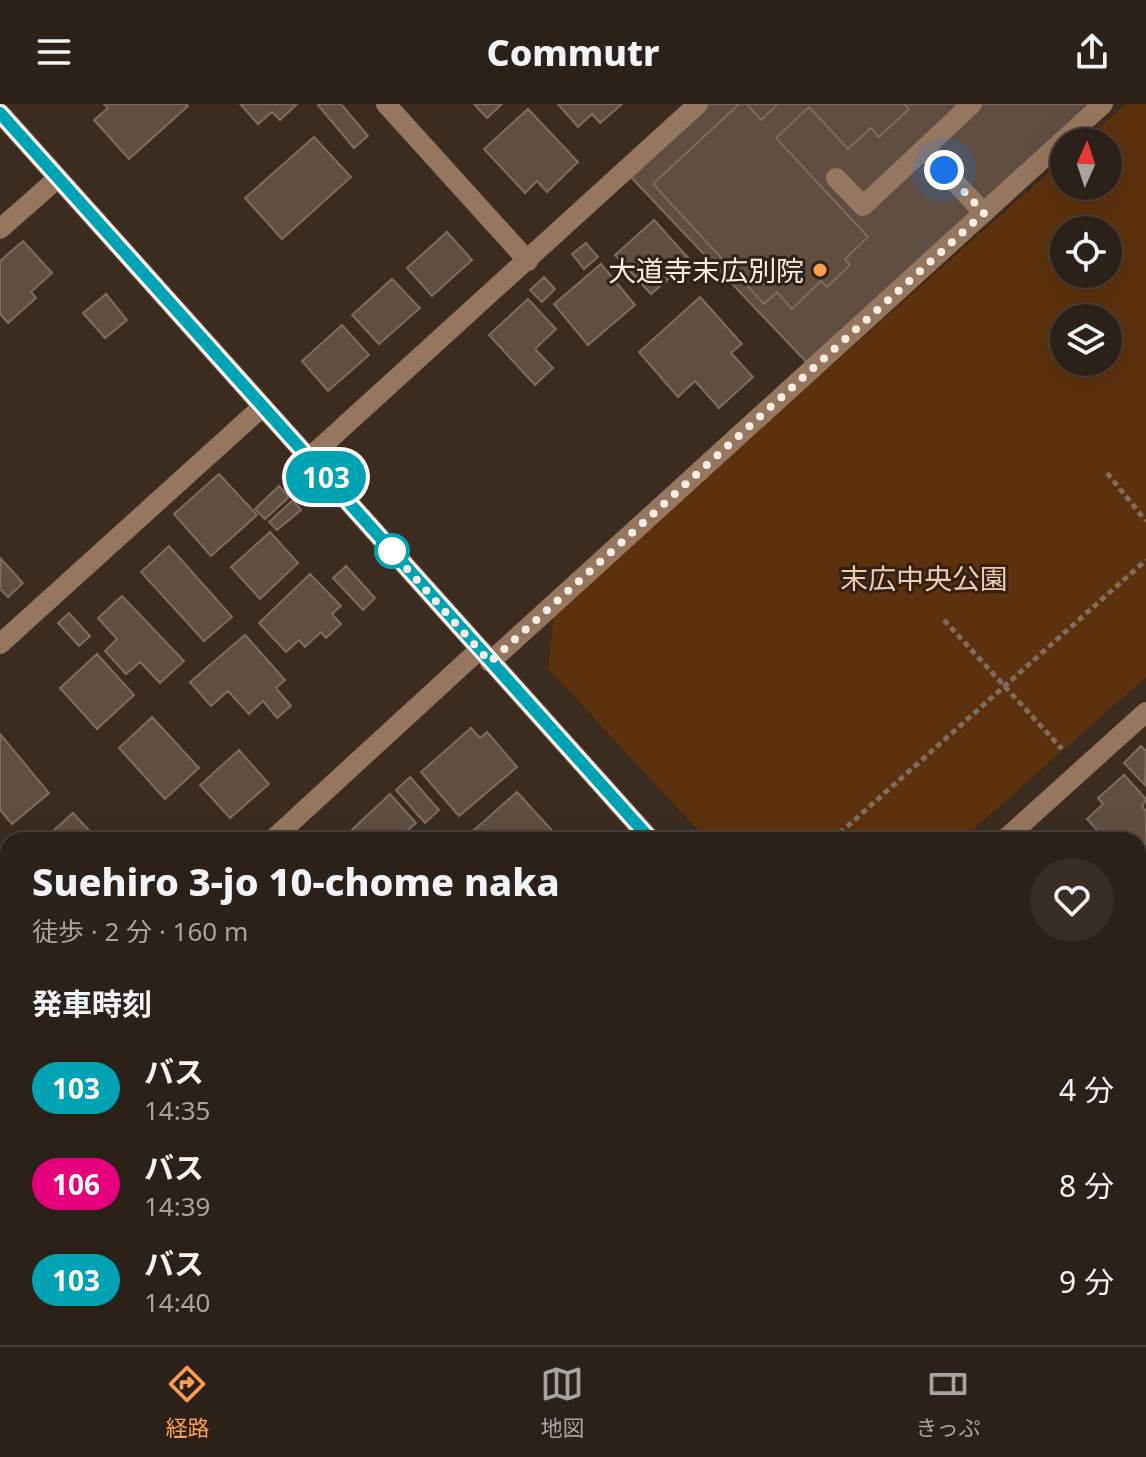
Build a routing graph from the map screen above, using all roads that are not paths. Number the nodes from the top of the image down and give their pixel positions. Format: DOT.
graph roads {
  1 [pos="386,104"];
  2 [pos="698,104"];
  3 [pos="972,104"];
  4 [pos="1103,104"];
  5 [pos="0,113"];
  6 [pos="924,149"];
  7 [pos="58,178"];
  8 [pos="836,178"];
  9 [pos="984,213"];
  10 [pos="0,229"];
  11 [pos="528,261"];
  12 [pos="262,407"];
  13 [pos="309,458"];
  14 [pos="0,644"];
  15 [pos="484,656"];
  16 [pos="1146,712"];
  17 [pos="281,832"];
  18 [pos="644,832"];
  19 [pos="1021,832"];
  1 -- 11 [label="street"];
  2 -- 11 [label="street"];
  3 -- 6 [label="street"];
  4 -- 9 [label="street"];
  5 -- 7 [label="street"];
  6 -- 8 [label="street"];
  6 -- 9 [label="street"];
  7 -- 10 [label="street"];
  7 -- 12 [label="street"];
  9 -- 15 [label="street"];
  11 -- 13 [label="street"];
  12 -- 13 [label="street"];
  12 -- 14 [label="street"];
  13 -- 15 [label="street"];
  15 -- 17 [label="street"];
  15 -- 18 [label="street"];
  16 -- 19 [label="street"];
}
